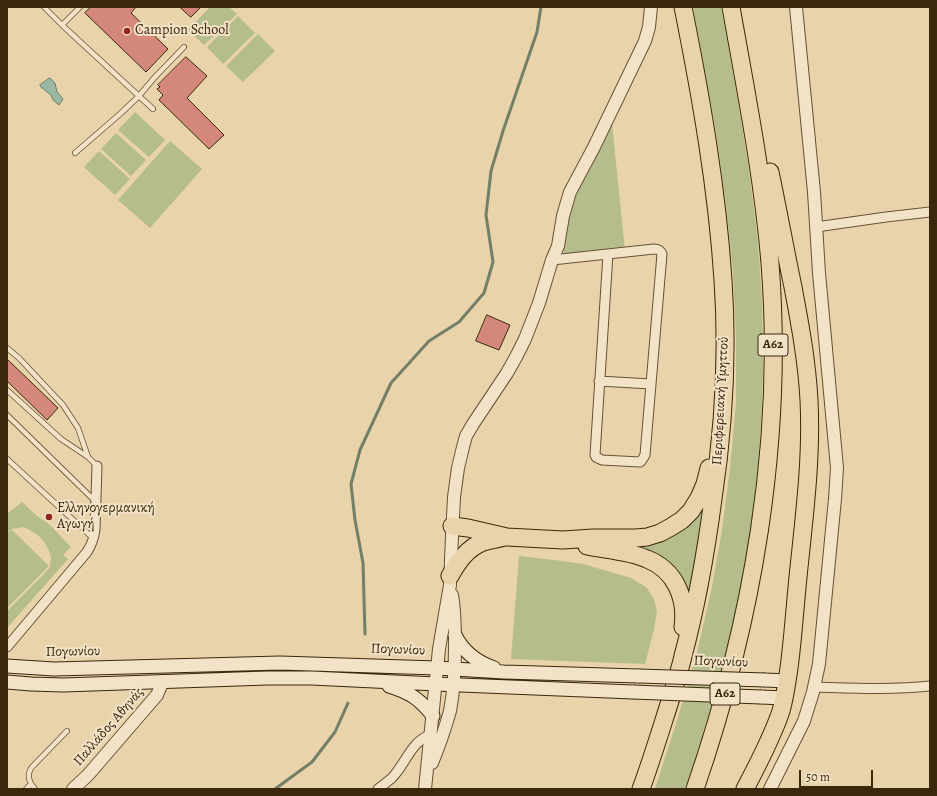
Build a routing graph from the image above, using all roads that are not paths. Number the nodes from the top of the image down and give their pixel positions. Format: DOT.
graph roads {
  1 [pos="44,7"];
  2 [pos="80,7"];
  3 [pos="651,7"];
  4 [pos="683,7"];
  5 [pos="730,7"];
  6 [pos="796,7"];
  7 [pos="62,25"];
  8 [pos="737,44"];
  9 [pos="184,47"];
  10 [pos="138,97"];
  11 [pos="153,109"];
  12 [pos="75,153"];
  13 [pos="930,212"];
  14 [pos="816,227"];
  15 [pos="608,254"];
  16 [pos="552,260"];
  17 [pos="7,348"];
  18 [pos="599,381"];
  19 [pos="651,384"];
  20 [pos="7,390"];
  21 [pos="723,408"];
  22 [pos="7,415"];
  23 [pos="88,457"];
  24 [pos="7,459"];
  25 [pos="97,466"];
  26 [pos="96,502"];
  27 [pos="452,531"];
  28 [pos="499,538"];
  29 [pos="94,539"];
  30 [pos="563,540"];
  31 [pos="450,580"];
  32 [pos="455,635"];
  33 [pos="7,647"];
  34 [pos="7,666"];
  35 [pos="438,668"];
  36 [pos="455,669"];
  37 [pos="504,672"];
  38 [pos="676,679"];
  39 [pos="163,681"];
  40 [pos="368,681"];
  41 [pos="787,681"];
  42 [pos="7,682"];
  43 [pos="436,684"];
  44 [pos="454,685"];
  45 [pos="930,686"];
  46 [pos="814,688"];
  47 [pos="784,698"];
  48 [pos="433,716"];
  49 [pos="67,731"];
  50 [pos="431,735"];
  51 [pos="31,784"];
  52 [pos="425,784"];
  53 [pos="26,789"];
  54 [pos="36,789"];
  55 [pos="73,789"];
  56 [pos="378,789"];
  57 [pos="641,789"];
  58 [pos="695,789"];
  59 [pos="745,789"];
  60 [pos="770,789"];
  1 -- 7 [label="lane"];
  2 -- 7 [label="lane"];
  3 -- 16 [label="street"];
  4 -- 21 [label="highway, Περιφερειακή Υμηττού"];
  5 -- 8 [label="highway, Α62"];
  6 -- 14 [label="street"];
  7 -- 10 [label="lane"];
  8 -- 41 [label="highway"];
  8 -- 58 [label="highway, Α62"];
  9 -- 10 [label="lane"];
  10 -- 11 [label="lane"];
  10 -- 12 [label="lane"];
  13 -- 14 [label="street"];
  14 -- 46 [label="street"];
  15 -- 16 [label="street"];
  15 -- 18 [label="street"];
  15 -- 19 [label="street"];
  16 -- 27 [label="street"];
  17 -- 23 [label="lane"];
  18 -- 19 [label="street"];
  18 -- 19 [label="street"];
  20 -- 23 [label="lane"];
  21 -- 30 [label="highway"];
  21 -- 38 [label="highway, Περιφερειακή Υμηττού"];
  22 -- 26 [label="lane"];
  23 -- 25 [label="lane"];
  24 -- 29 [label="lane"];
  25 -- 26 [label="street"];
  26 -- 29 [label="street"];
  27 -- 28 [label="highway"];
  27 -- 31 [label="street"];
  28 -- 30 [label="highway"];
  28 -- 31 [label="highway"];
  29 -- 33 [label="street"];
  30 -- 38 [label="highway"];
  31 -- 32 [label="street"];
  31 -- 35 [label="street"];
  32 -- 36 [label="street"];
  32 -- 37 [label="main road"];
  34 -- 35 [label="main road, Πογωνίου"];
  35 -- 36 [label="main road, Πογωνίου"];
  35 -- 43 [label="street"];
  36 -- 37 [label="main road, Πογωνίου"];
  36 -- 44 [label="street"];
  37 -- 41 [label="main road, Πογωνίου, bridge"];
  38 -- 57 [label="highway, Περιφερειακή Υμηττού"];
  39 -- 40 [label="main road"];
  39 -- 42 [label="main road"];
  39 -- 55 [label="street, Παλλάδος Αθηνάς"];
  40 -- 43 [label="main road"];
  40 -- 48 [label="main road"];
  41 -- 47 [label="highway"];
  43 -- 44 [label="main road"];
  43 -- 48 [label="street"];
  44 -- 47 [label="main road, bridge"];
  44 -- 52 [label="street"];
  45 -- 46 [label="street"];
  46 -- 60 [label="street"];
  47 -- 59 [label="highway"];
  48 -- 50 [label="street"];
  49 -- 51 [label="lane"];
  50 -- 52 [label="street"];
  50 -- 56 [label="street"];
  51 -- 53 [label="lane"];
  51 -- 54 [label="lane"];
}
